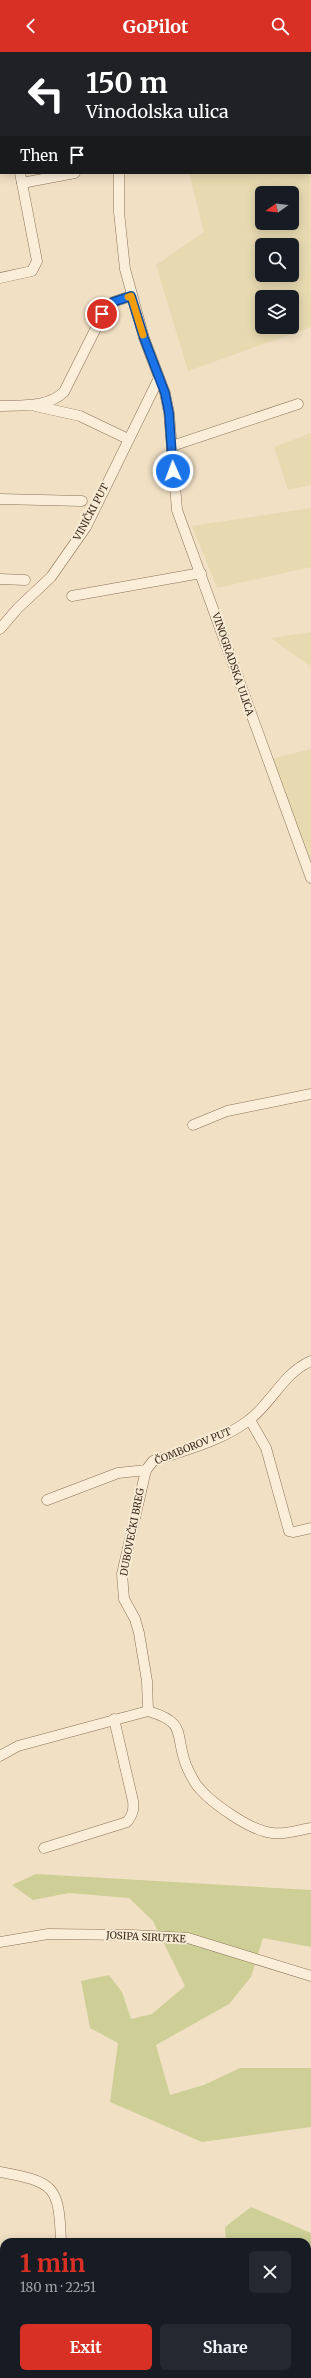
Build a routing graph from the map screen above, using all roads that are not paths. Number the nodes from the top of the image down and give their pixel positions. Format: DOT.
graph roads {
  1 [pos="63,174"];
  2 [pos="119,174"];
  3 [pos="21,178"];
  4 [pos="0,278"];
  5 [pos="131,296"];
  6 [pos="159,378"];
  7 [pos="298,404"];
  8 [pos="33,405"];
  9 [pos="0,406"];
  10 [pos="128,439"];
  11 [pos="172,446"];
  12 [pos="0,499"];
  13 [pos="82,502"];
  14 [pos="201,573"];
  15 [pos="0,580"];
  16 [pos="25,580"];
  17 [pos="72,596"];
  18 [pos="0,629"];
  19 [pos="311,878"];
  20 [pos="311,1094"];
  21 [pos="193,1125"];
  22 [pos="311,1362"];
  23 [pos="250,1420"];
  24 [pos="146,1470"];
  25 [pos="47,1500"];
  26 [pos="311,1528"];
  27 [pos="148,1711"];
  28 [pos="114,1719"];
  29 [pos="0,1756"];
  30 [pos="311,1828"];
  31 [pos="44,1848"];
  32 [pos="0,1942"];
  33 [pos="311,1976"];
  34 [pos="0,2172"];
  35 [pos="61,2238"];
  1 -- 3 [label="street"];
  2 -- 5 [label="street, VINOGRADSKA ULICA"];
  3 -- 4 [label="street"];
  5 -- 6 [label="street, VINOGRADSKA ULICA"];
  5 -- 8 [label="street"];
  6 -- 10 [label="street, VINIČKI PUT"];
  6 -- 11 [label="street, VINOGRADSKA ULICA"];
  7 -- 11 [label="street"];
  8 -- 9 [label="street"];
  8 -- 10 [label="street"];
  10 -- 18 [label="street, VINIČKI PUT"];
  11 -- 14 [label="street, VINOGRADSKA ULICA"];
  12 -- 13 [label="street"];
  14 -- 17 [label="street"];
  14 -- 19 [label="street, VINOGRADSKA ULICA"];
  15 -- 16 [label="street"];
  20 -- 21 [label="street"];
  22 -- 23 [label="street, ČOMBOROV PUT"];
  23 -- 24 [label="street, ČOMBOROV PUT"];
  23 -- 26 [label="street"];
  24 -- 25 [label="street, ČOMBOROV PUT"];
  24 -- 27 [label="street, DUBOVEČKI BREG"];
  27 -- 28 [label="street"];
  27 -- 30 [label="street"];
  28 -- 29 [label="street"];
  28 -- 31 [label="street"];
  32 -- 33 [label="street, JOSIPA SIRUTKE"];
  34 -- 35 [label="street"];
}
